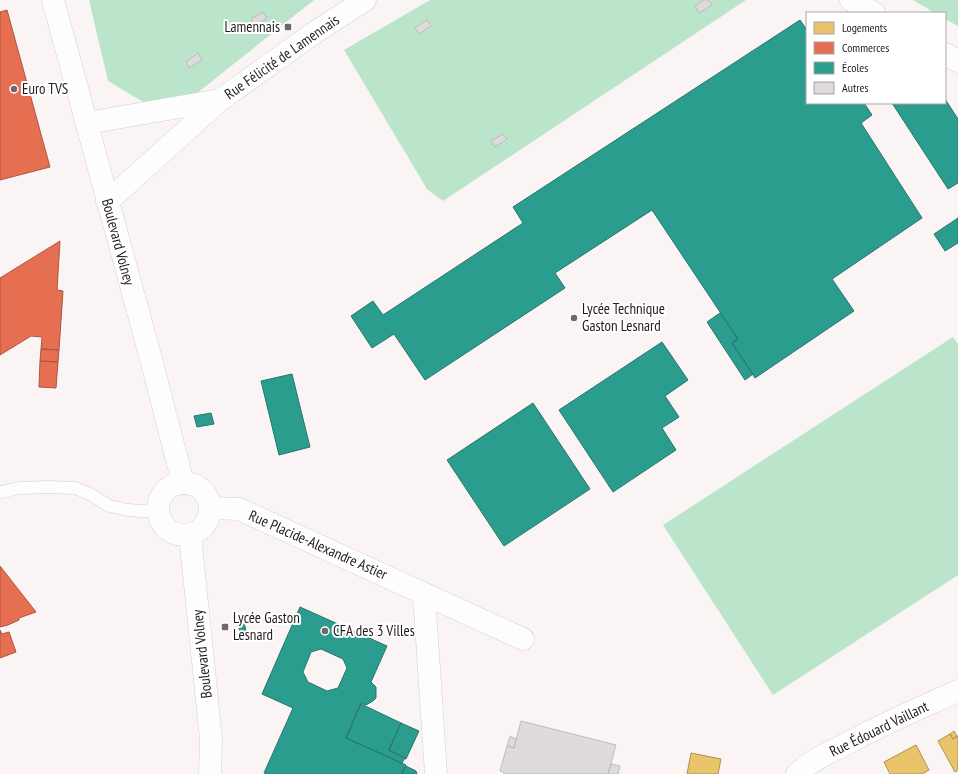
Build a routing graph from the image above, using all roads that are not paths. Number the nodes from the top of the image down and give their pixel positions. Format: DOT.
graph roads {
  1 [pos="53,0"];
  2 [pos="365,0"];
  3 [pos="851,0"];
  4 [pos="872,12"];
  5 [pos="946,55"];
  6 [pos="958,61"];
  7 [pos="220,100"];
  8 [pos="87,123"];
  9 [pos="107,202"];
  10 [pos="183,483"];
  11 [pos="0,492"];
  12 [pos="210,508"];
  13 [pos="158,512"];
  14 [pos="190,535"];
  15 [pos="424,594"];
  16 [pos="523,639"];
  17 [pos="958,691"];
  18 [pos="799,772"];
  19 [pos="210,774"];
  20 [pos="436,774"];
  1 -- 8 [label="street, Boulevard Volney"];
  2 -- 7 [label="street, Rue Félicité de Lamennais"];
  3 -- 4 [label="street"];
  5 -- 6 [label="street"];
  7 -- 8 [label="street, Rue Félicité de Lamennais"];
  7 -- 9 [label="street, Rue Félicité de Lamennais"];
  8 -- 9 [label="street, Boulevard Volney"];
  9 -- 10 [label="street, Boulevard Volney"];
  10 -- 12 [label="street"];
  10 -- 13 [label="street"];
  11 -- 13 [label="lane"];
  12 -- 14 [label="street"];
  12 -- 15 [label="street, Rue Placide-Alexandre Astier"];
  13 -- 14 [label="street"];
  14 -- 19 [label="street, Boulevard Volney"];
  15 -- 16 [label="street, Rue Placide-Alexandre Astier"];
  15 -- 20 [label="street"];
  17 -- 18 [label="street, Rue Édouard Vaillant"];
}
